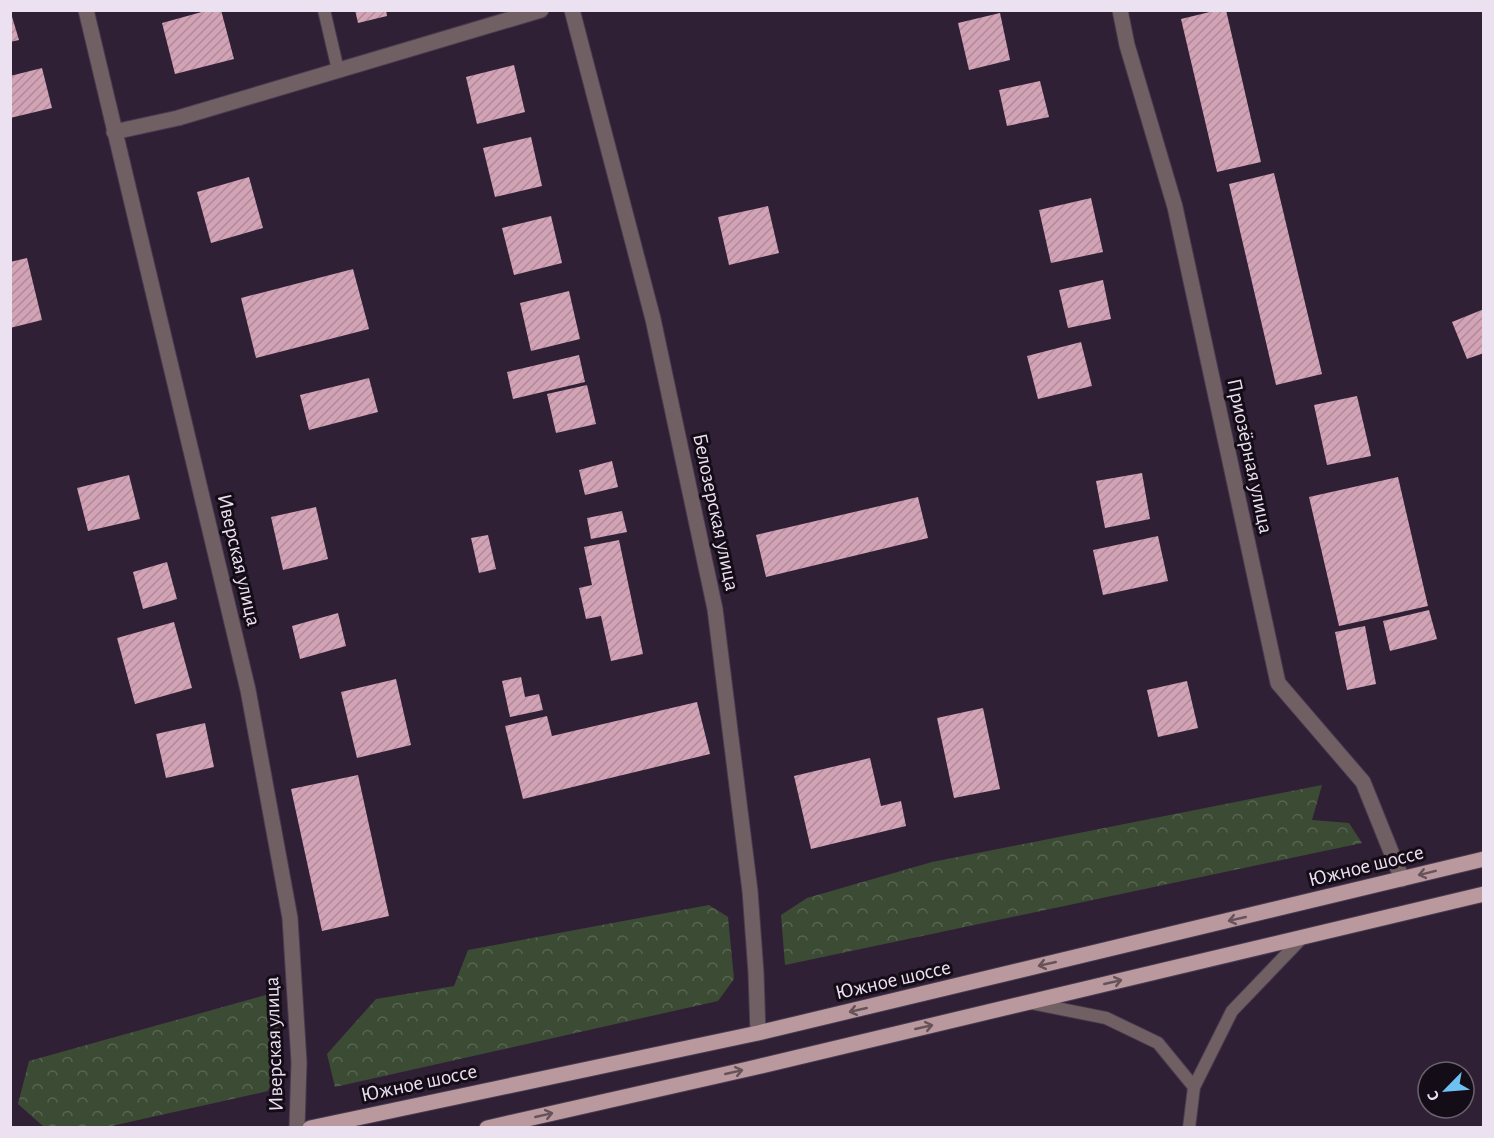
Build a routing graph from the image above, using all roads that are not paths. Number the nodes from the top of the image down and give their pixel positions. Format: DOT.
graph roads {
  1 [pos="86,10"];
  2 [pos="324,10"];
  3 [pos="541,10"];
  4 [pos="572,10"];
  5 [pos="1120,10"];
  6 [pos="338,70"];
  7 [pos="114,132"];
  8 [pos="1484,859"];
  9 [pos="1402,879"];
  10 [pos="1484,894"];
  11 [pos="1304,937"];
  12 [pos="1029,1002"];
  13 [pos="758,1034"];
  14 [pos="1194,1087"];
  15 [pos="297,1128"];
  16 [pos="310,1128"];
  17 [pos="487,1128"];
  18 [pos="1189,1128"];
  1 -- 7 [label="street, Иверская улица"];
  2 -- 6 [label="lane"];
  3 -- 6 [label="street"];
  4 -- 13 [label="street, Белозерская улица"];
  5 -- 9 [label="street, Приозёрная улица"];
  6 -- 7 [label="street"];
  7 -- 15 [label="street, Иверская улица"];
  8 -- 9 [label="main road, Южное шоссе, one-way"];
  9 -- 13 [label="main road, Южное шоссе, one-way"];
  10 -- 11 [label="main road"];
  12 -- 11 [label="main road, one-way"];
  11 -- 14 [label="lane"];
  12 -- 14 [label="lane"];
  17 -- 12 [label="main road, one-way"];
  13 -- 16 [label="main road, Южное шоссе"];
  14 -- 18 [label="lane"];
}
